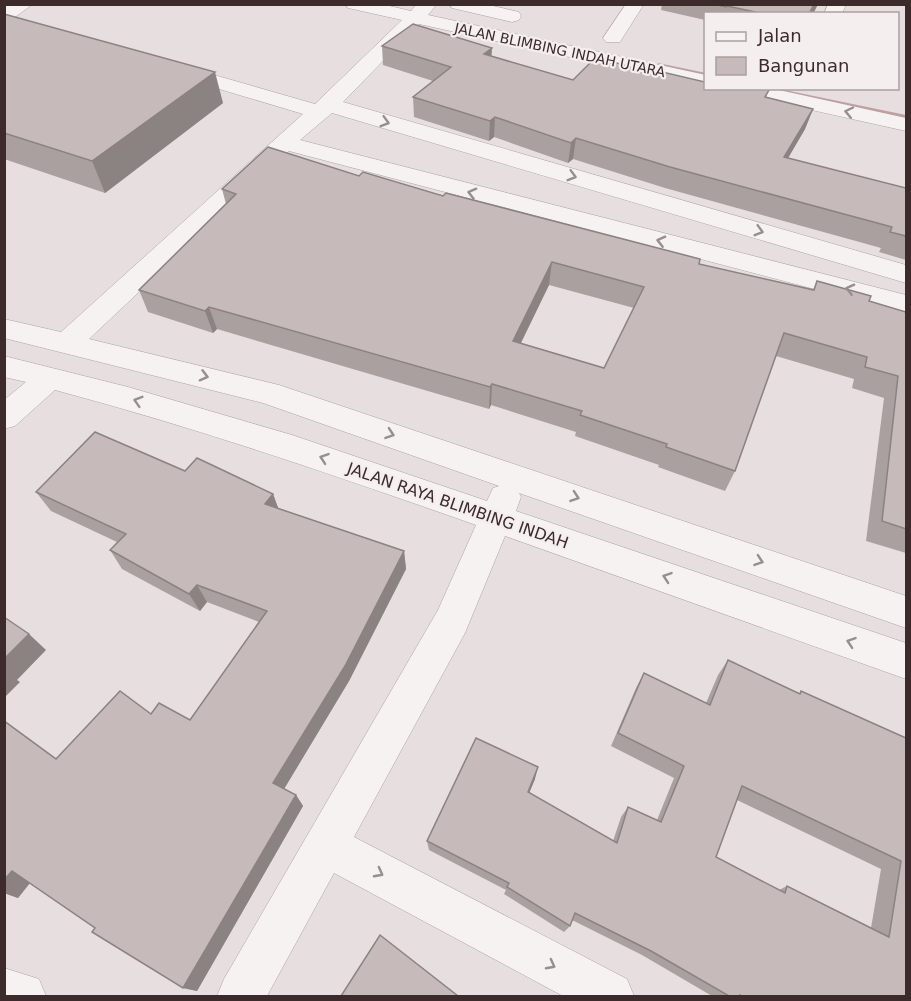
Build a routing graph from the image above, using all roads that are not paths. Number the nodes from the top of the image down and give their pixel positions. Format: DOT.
graph roads {
  1 [pos="24,4"];
  2 [pos="354,4"];
  3 [pos="458,4"];
  4 [pos="634,4"];
  5 [pos="422,12"];
  6 [pos="4,18"];
  7 [pos="525,19"];
  8 [pos="27,26"];
  9 [pos="591,33"];
  10 [pos="613,38"];
  11 [pos="636,44"];
  12 [pos="161,66"];
  13 [pos="704,81"];
  14 [pos="749,90"];
  15 [pos="323,109"];
  16 [pos="906,125"];
  17 [pos="284,143"];
  18 [pos="906,274"];
  19 [pos="906,304"];
  20 [pos="4,328"];
  21 [pos="67,344"];
  22 [pos="4,366"];
  23 [pos="50,378"];
  24 [pos="4,418"];
  25 [pos="514,476"];
  26 [pos="495,518"];
  27 [pos="906,612"];
  28 [pos="906,661"];
  29 [pos="327,846"];
  30 [pos="4,992"];
  31 [pos="22,996"];
  32 [pos="242,996"];
  33 [pos="610,996"];
  1 -- 6 [label="street"];
  2 -- 5 [label="street, JALAN BLIMBING INDAH UTARA"];
  3 -- 7 [label="street, JALAN BLIMBING INDAH UTARA"];
  4 -- 10 [label="street"];
  5 -- 13 [label="street, JALAN BLIMBING INDAH UTARA"];
  5 -- 15 [label="street"];
  6 -- 8 [label="street"];
  9 -- 10 [label="street, JALAN BLIMBING INDAH UTARA"];
  10 -- 11 [label="street, JALAN BLIMBING INDAH UTARA"];
  12 -- 15 [label="street"];
  16 -- 14 [label="street, one-way"];
  15 -- 17 [label="street"];
  15 -- 18 [label="street, one-way"];
  19 -- 17 [label="street, one-way"];
  17 -- 21 [label="street"];
  20 -- 21 [label="street"];
  21 -- 25 [label="street, one-way"];
  22 -- 23 [label="street, JALAN RAYA BLIMBING INDAH"];
  23 -- 24 [label="street"];
  26 -- 23 [label="street, JALAN RAYA BLIMBING INDAH, one-way"];
  25 -- 26 [label="street"];
  25 -- 27 [label="street, one-way"];
  28 -- 26 [label="street, JALAN RAYA BLIMBING INDAH, one-way"];
  26 -- 29 [label="street"];
  29 -- 32 [label="street"];
  29 -- 33 [label="street, one-way"];
  30 -- 31 [label="street"];
}
